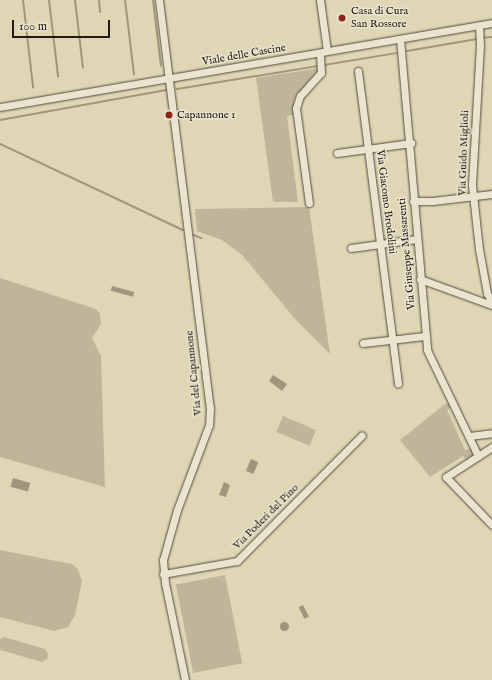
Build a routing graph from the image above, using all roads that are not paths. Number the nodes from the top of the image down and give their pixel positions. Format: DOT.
graph roads {
  1 [pos="159,0"];
  2 [pos="320,0"];
  3 [pos="492,23"];
  4 [pos="479,26"];
  5 [pos="400,39"];
  6 [pos="324,52"];
  7 [pos="358,71"];
  8 [pos="170,79"];
  9 [pos="0,107"];
  10 [pos="411,143"];
  11 [pos="368,149"];
  12 [pos="337,153"];
  13 [pos="492,194"];
  14 [pos="473,197"];
  15 [pos="413,201"];
  16 [pos="309,202"];
  17 [pos="416,239"];
  18 [pos="381,244"];
  19 [pos="352,248"];
  20 [pos="420,279"];
  21 [pos="492,304"];
  22 [pos="426,336"];
  23 [pos="393,340"];
  24 [pos="363,343"];
  25 [pos="398,383"];
  26 [pos="492,433"];
  27 [pos="362,435"];
  28 [pos="469,436"];
  29 [pos="492,447"];
  30 [pos="478,456"];
  31 [pos="492,525"];
  32 [pos="163,574"];
  33 [pos="185,680"];
  1 -- 8 [label="street, Via del Capannone"];
  2 -- 6 [label="street"];
  3 -- 4 [label="street, Viale delle Cascine"];
  4 -- 5 [label="street, Viale delle Cascine"];
  4 -- 14 [label="street, Via Guido Miglioli"];
  5 -- 6 [label="street, Viale delle Cascine"];
  5 -- 10 [label="street, Via Giuseppe Massarenti"];
  6 -- 8 [label="street, Viale delle Cascine"];
  6 -- 16 [label="street"];
  7 -- 11 [label="street, Via Giacomo Brodolini"];
  8 -- 9 [label="street, Viale delle Cascine"];
  8 -- 32 [label="street, Via del Capannone"];
  10 -- 11 [label="street"];
  10 -- 15 [label="street, Via Giuseppe Massarenti"];
  11 -- 12 [label="street"];
  11 -- 18 [label="street, Via Giacomo Brodolini"];
  13 -- 14 [label="street"];
  14 -- 15 [label="street"];
  14 -- 21 [label="street, Via Guido Miglioli"];
  15 -- 17 [label="street, Via Giuseppe Massarenti"];
  17 -- 18 [label="street"];
  17 -- 20 [label="street, Via Giuseppe Massarenti"];
  18 -- 19 [label="street"];
  18 -- 23 [label="street, Via Giacomo Brodolini"];
  20 -- 21 [label="street"];
  20 -- 22 [label="street, Via Giuseppe Massarenti"];
  22 -- 23 [label="street"];
  22 -- 28 [label="street, Via Giuseppe Massarenti"];
  23 -- 24 [label="street"];
  23 -- 25 [label="street, Via Giacomo Brodolini"];
  26 -- 28 [label="street"];
  27 -- 32 [label="street, Via Poderi del Pino"];
  28 -- 30 [label="street, Via Giuseppe Massarenti"];
  29 -- 30 [label="street"];
  30 -- 31 [label="street"];
  32 -- 33 [label="street, Via del Capannone"];
}
